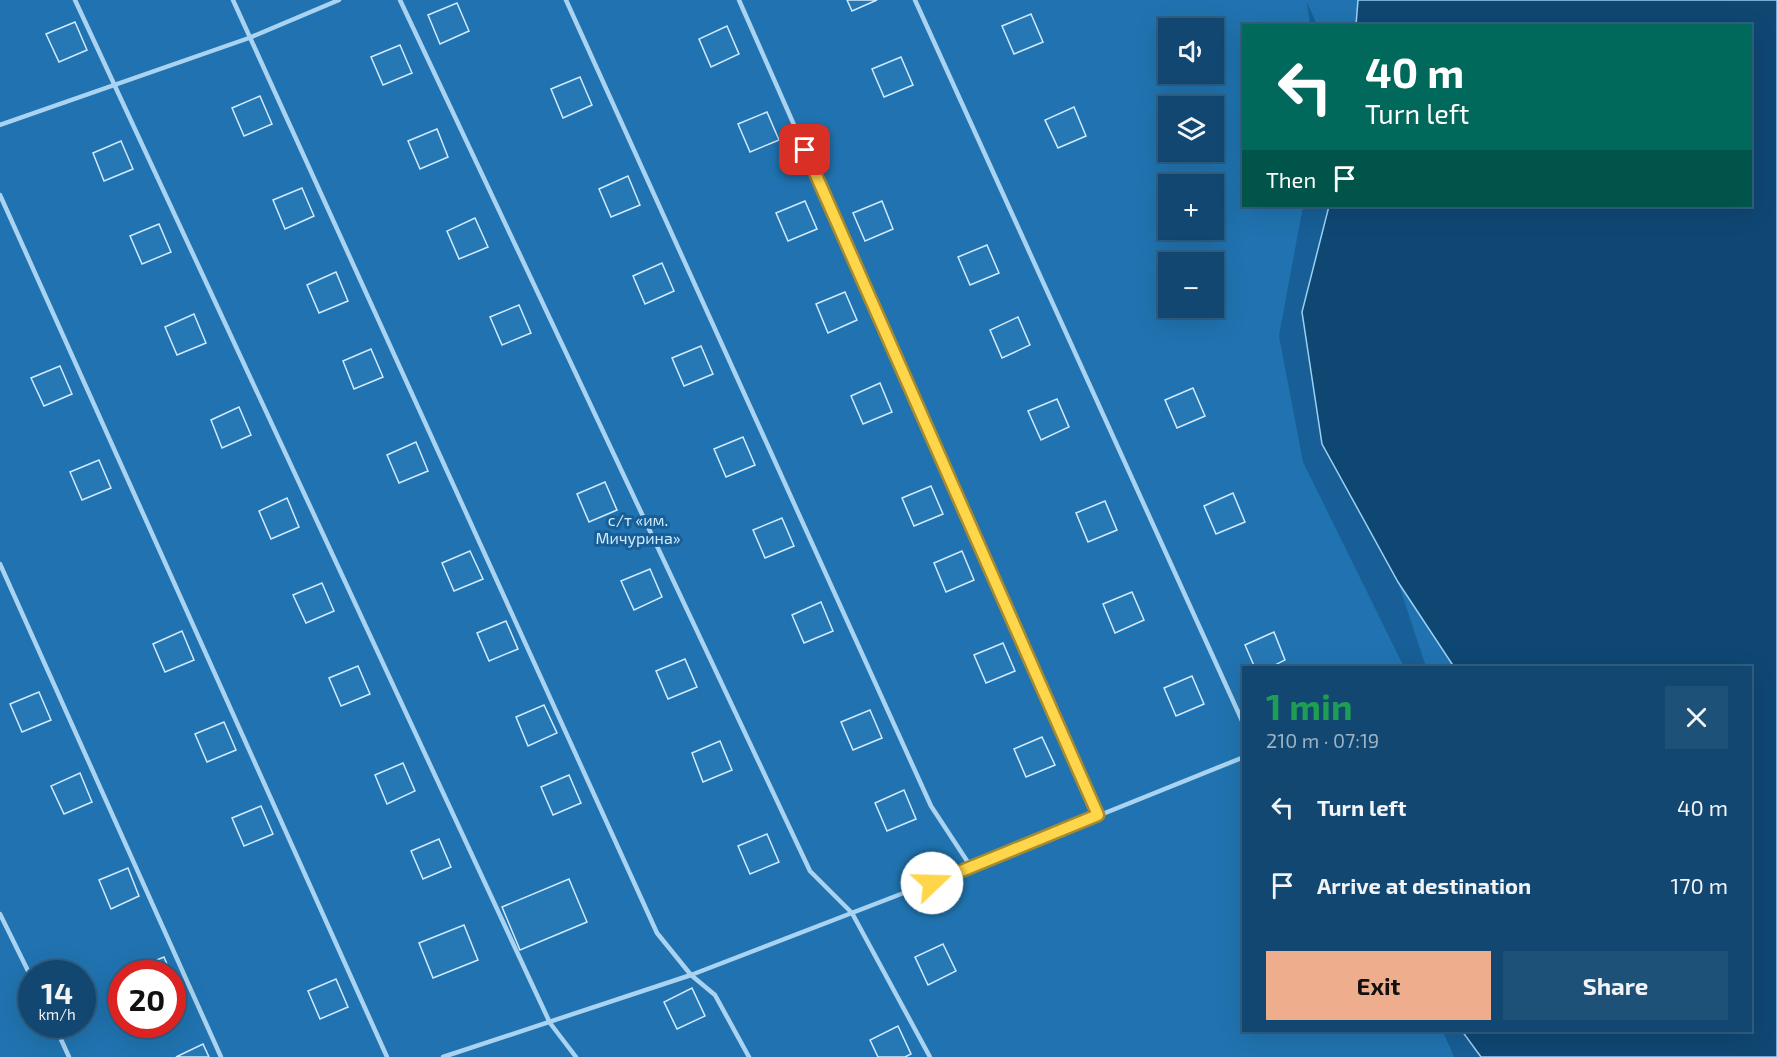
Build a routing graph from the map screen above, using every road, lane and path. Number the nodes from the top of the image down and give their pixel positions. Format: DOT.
graph roads {
  1 [pos="75,0"];
  2 [pos="233,0"];
  3 [pos="339,0"];
  4 [pos="400,0"];
  5 [pos="566,0"];
  6 [pos="739,0"];
  7 [pos="915,0"];
  8 [pos="249,38"];
  9 [pos="113,85"];
  10 [pos="0,125"];
  11 [pos="0,195"];
  12 [pos="0,564"];
  13 [pos="1242,721"];
  14 [pos="1242,758"];
  15 [pos="1098,815"];
  16 [pos="971,867"];
  17 [pos="852,913"];
  18 [pos="0,914"];
  19 [pos="23,960"];
  20 [pos="691,975"];
  21 [pos="550,1023"];
  22 [pos="60,1038"];
  23 [pos="69,1057"];
  24 [pos="221,1057"];
  25 [pos="387,1057"];
  26 [pos="443,1057"];
  27 [pos="576,1057"];
  28 [pos="749,1057"];
  29 [pos="930,1057"];
  1 -- 9 [label="lane"];
  2 -- 8 [label="lane"];
  3 -- 8 [label="lane"];
  4 -- 17 [label="lane"];
  5 -- 16 [label="lane"];
  6 -- 15 [label="lane"];
  7 -- 13 [label="lane"];
  8 -- 9 [label="lane"];
  8 -- 20 [label="lane"];
  9 -- 10 [label="lane"];
  9 -- 21 [label="lane"];
  11 -- 25 [label="lane"];
  12 -- 24 [label="lane"];
  14 -- 15 [label="lane"];
  15 -- 16 [label="lane"];
  16 -- 17 [label="lane"];
  17 -- 20 [label="lane"];
  17 -- 29 [label="lane"];
  18 -- 19 [label="lane"];
  20 -- 21 [label="lane"];
  20 -- 28 [label="lane"];
  21 -- 26 [label="lane"];
  21 -- 27 [label="lane"];
  22 -- 23 [label="lane"];
}
